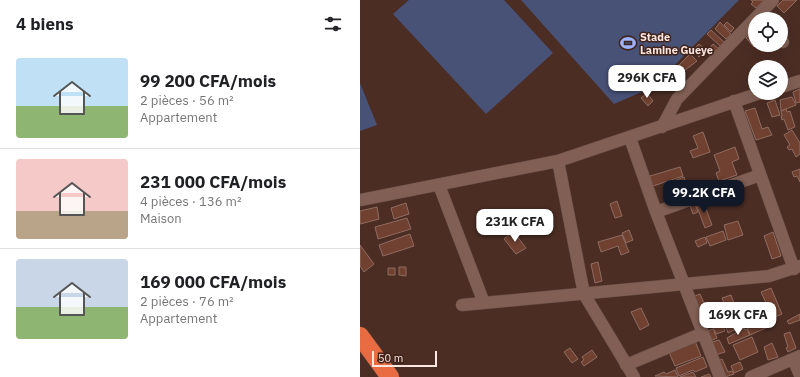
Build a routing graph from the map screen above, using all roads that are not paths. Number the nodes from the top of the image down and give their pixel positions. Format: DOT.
graph roads {
  1 [pos="773,0"];
  2 [pos="763,12"];
  3 [pos="748,28"];
  4 [pos="800,81"];
  5 [pos="788,85"];
  6 [pos="748,97"];
  7 [pos="734,101"];
  8 [pos="662,127"];
  9 [pos="630,138"];
  10 [pos="558,162"];
  11 [pos="760,175"];
  12 [pos="439,185"];
  13 [pos="360,200"];
  14 [pos="656,212"];
  15 [pos="797,268"];
  16 [pos="684,284"];
  17 [pos="584,294"];
  18 [pos="484,303"];
  19 [pos="462,305"];
  20 [pos="703,333"];
  21 [pos="360,336"];
  22 [pos="797,357"];
  23 [pos="626,365"];
  24 [pos="800,375"];
  25 [pos="390,377"];
  26 [pos="634,377"];
  27 [pos="720,377"];
  28 [pos="751,377"];
  1 -- 2 [label="street"];
  3 -- 8 [label="street"];
  4 -- 5 [label="street"];
  6 -- 7 [label="street"];
  7 -- 8 [label="street"];
  7 -- 11 [label="street"];
  8 -- 9 [label="street"];
  9 -- 10 [label="street"];
  9 -- 14 [label="street"];
  10 -- 12 [label="street"];
  10 -- 17 [label="street"];
  11 -- 14 [label="street"];
  11 -- 15 [label="street"];
  12 -- 13 [label="street"];
  12 -- 18 [label="street"];
  14 -- 16 [label="street"];
  15 -- 16 [label="street"];
  16 -- 17 [label="street"];
  16 -- 20 [label="street"];
  17 -- 18 [label="street"];
  17 -- 23 [label="street"];
  18 -- 19 [label="street"];
  20 -- 23 [label="street"];
  20 -- 27 [label="street"];
  21 -- 25 [label="highway"];
  22 -- 24 [label="street"];
  22 -- 28 [label="street"];
  23 -- 26 [label="street"];
}
